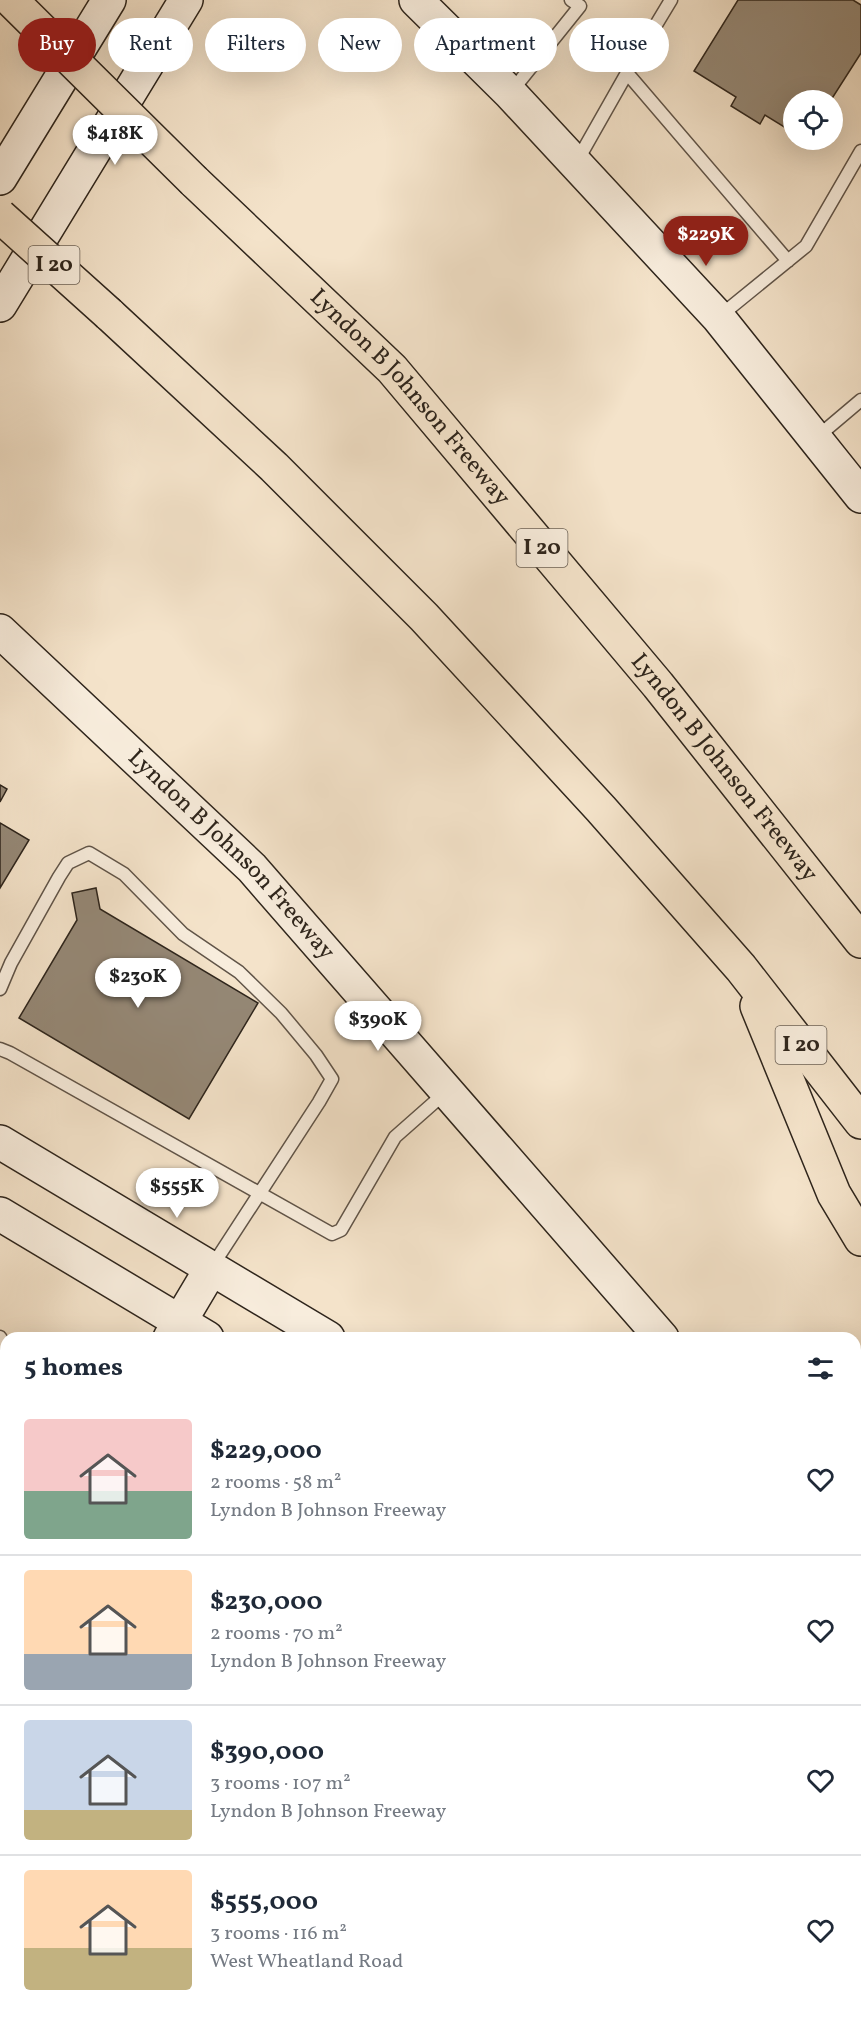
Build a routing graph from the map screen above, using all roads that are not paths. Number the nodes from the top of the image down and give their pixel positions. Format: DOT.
graph roads {
  1 [pos="10,0"];
  2 [pos="109,0"];
  3 [pos="186,0"];
  4 [pos="416,0"];
  5 [pos="671,0"];
  6 [pos="578,2"];
  7 [pos="627,73"];
  8 [pos="510,93"];
  9 [pos="861,151"];
  10 [pos="575,164"];
  11 [pos="0,178"];
  12 [pos="0,216"];
  13 [pos="788,261"];
  14 [pos="0,305"];
  15 [pos="718,317"];
  16 [pos="861,400"];
  17 [pos="815,439"];
  18 [pos="861,496"];
  19 [pos="0,631"];
  20 [pos="861,941"];
  21 [pos="741,968"];
  22 [pos="0,990"];
  23 [pos="0,1049"];
  24 [pos="447,1091"];
  25 [pos="861,1122"];
  26 [pos="0,1142"];
  27 [pos="260,1193"];
  28 [pos="0,1214"];
  29 [pos="861,1239"];
  30 [pos="210,1269"];
  31 [pos="184,1332"];
  32 [pos="186,1332"];
  33 [pos="318,1332"];
  34 [pos="657,1332"];
  1 -- 20 [label="highway, Lyndon B Johnson Freeway / I 20, bridge"];
  2 -- 11 [label="main road"];
  3 -- 14 [label="main road"];
  4 -- 8 [label="main road"];
  5 -- 7 [label="lane"];
  6 -- 8 [label="lane"];
  7 -- 10 [label="lane"];
  7 -- 13 [label="lane"];
  8 -- 10 [label="main road"];
  9 -- 13 [label="lane"];
  10 -- 15 [label="main road"];
  12 -- 21 [label="highway, I 20, bridge"];
  13 -- 15 [label="lane"];
  15 -- 17 [label="main road"];
  16 -- 17 [label="lane"];
  17 -- 18 [label="main road"];
  19 -- 24 [label="main road, Lyndon B Johnson Freeway"];
  21 -- 25 [label="highway, I 20"];
  21 -- 29 [label="highway"];
  22 -- 27 [label="lane"];
  23 -- 27 [label="lane"];
  24 -- 27 [label="lane"];
  24 -- 34 [label="main road, Lyndon B Johnson Freeway"];
  26 -- 30 [label="main road"];
  27 -- 30 [label="lane"];
  28 -- 31 [label="main road"];
  30 -- 32 [label="main road"];
  30 -- 33 [label="main road"];
}
